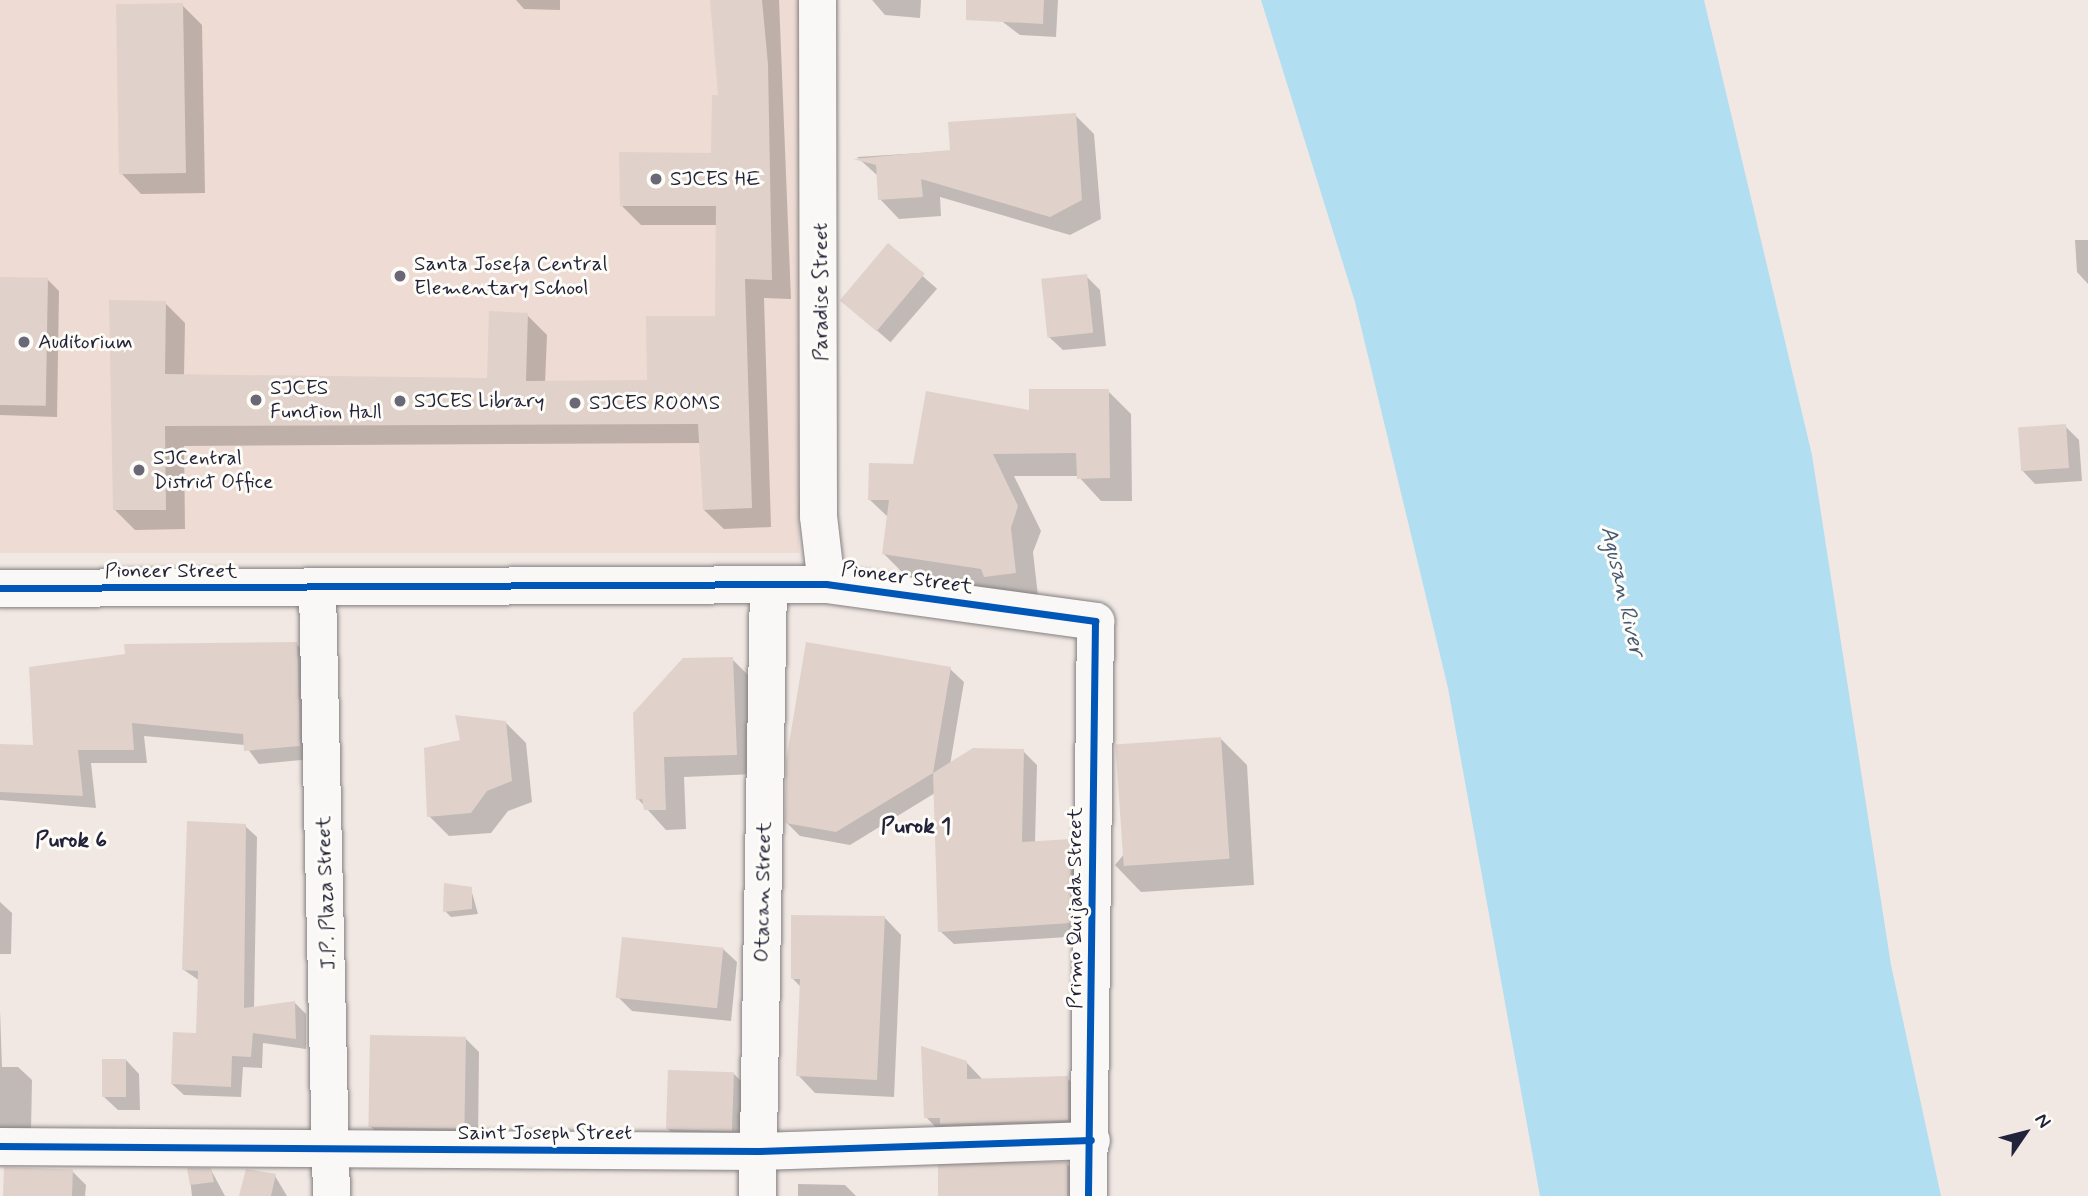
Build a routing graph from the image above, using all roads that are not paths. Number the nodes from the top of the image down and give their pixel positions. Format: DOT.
graph roads {
  1 [pos="817,0"];
  2 [pos="826,584"];
  3 [pos="768,587"];
  4 [pos="0,588"];
  5 [pos="317,590"];
  6 [pos="1095,621"];
  7 [pos="1091,1140"];
  8 [pos="0,1146"];
  9 [pos="334,1150"];
  10 [pos="759,1151"];
  11 [pos="331,1196"];
  12 [pos="757,1196"];
  13 [pos="1088,1196"];
  1 -- 2 [label="street, Paradise Street"];
  2 -- 3 [label="street, Pioneer Street"];
  2 -- 6 [label="street, Pioneer Street"];
  3 -- 5 [label="street, Pioneer Street"];
  3 -- 10 [label="street, Otacan Street"];
  4 -- 5 [label="street, Pioneer Street"];
  5 -- 9 [label="street, J.P. Plaza Street"];
  6 -- 7 [label="street, Primo Quijada Street"];
  7 -- 10 [label="street, Saint Joseph Street"];
  7 -- 13 [label="street, Primo Quijada Street"];
  8 -- 9 [label="street, Saint Joseph Street"];
  9 -- 10 [label="street, Saint Joseph Street"];
  9 -- 11 [label="street, J.P. Plaza Street"];
  10 -- 12 [label="street, Otacan Street"];
}
